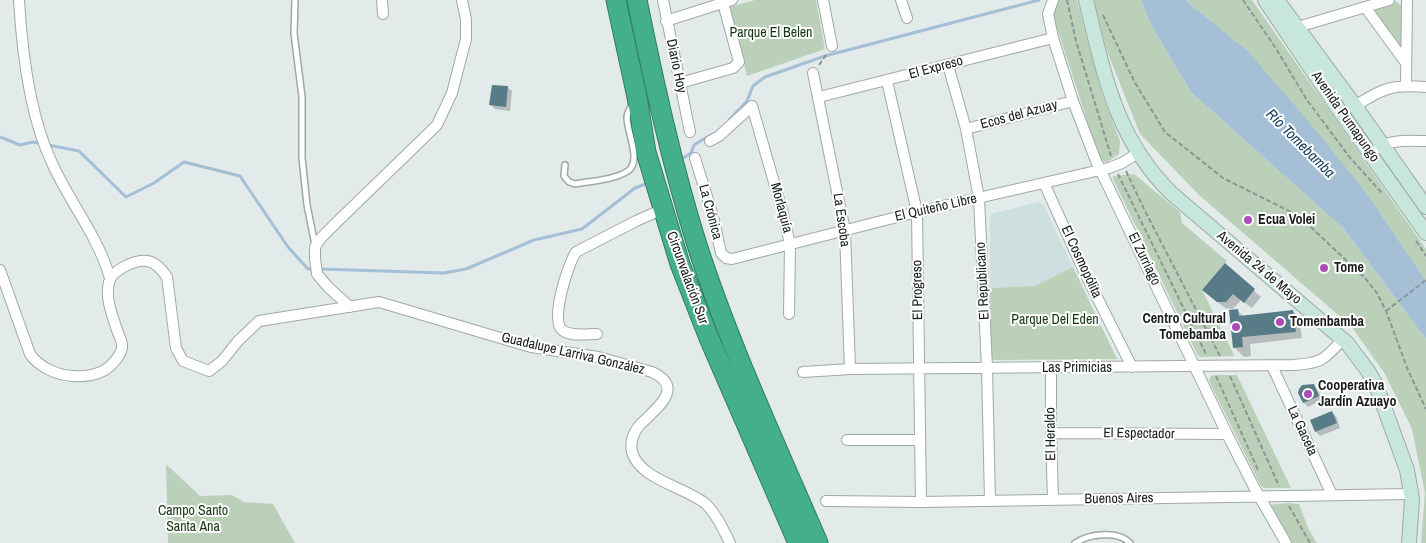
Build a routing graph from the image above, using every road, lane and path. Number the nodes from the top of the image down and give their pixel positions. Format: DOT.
graph roads {
  1 [pos="19,0"];
  2 [pos="294,0"];
  3 [pos="382,0"];
  4 [pos="462,0"];
  5 [pos="616,0"];
  6 [pos="636,0"];
  7 [pos="663,0"];
  8 [pos="823,0"];
  9 [pos="901,0"];
  10 [pos="1053,0"];
  11 [pos="1067,0"];
  12 [pos="1243,0"];
  13 [pos="1264,0"];
  14 [pos="1277,0"];
  15 [pos="1389,0"];
  16 [pos="1408,0"];
  17 [pos="727,1"];
  18 [pos="1086,1"];
  19 [pos="1365,7"];
  20 [pos="1100,10"];
  21 [pos="383,14"];
  22 [pos="907,18"];
  23 [pos="666,21"];
  24 [pos="1291,29"];
  25 [pos="1053,38"];
  26 [pos="832,46"];
  27 [pos="1406,63"];
  28 [pos="948,65"];
  29 [pos="813,73"];
  30 [pos="887,81"];
  31 [pos="680,83"];
  32 [pos="1406,85"];
  33 [pos="1426,87"];
  34 [pos="637,97"];
  35 [pos="819,97"];
  36 [pos="1073,101"];
  37 [pos="1355,106"];
  38 [pos="966,129"];
  39 [pos="690,132"];
  40 [pos="710,141"];
  41 [pos="1426,141"];
  42 [pos="1383,145"];
  43 [pos="1138,153"];
  44 [pos="1367,155"];
  45 [pos="695,158"];
  46 [pos="565,165"];
  47 [pos="1118,165"];
  48 [pos="1100,170"];
  49 [pos="1044,183"];
  50 [pos="1382,194"];
  51 [pos="979,198"];
  52 [pos="1426,207"];
  53 [pos="663,210"];
  54 [pos="917,212"];
  55 [pos="845,231"];
  56 [pos="1426,233"];
  57 [pos="790,244"];
  58 [pos="315,247"];
  59 [pos="722,253"];
  60 [pos="701,257"];
  61 [pos="732,259"];
  62 [pos="0,270"];
  63 [pos="110,278"];
  64 [pos="1426,280"];
  65 [pos="350,307"];
  66 [pos="1386,311"];
  67 [pos="789,314"];
  68 [pos="597,334"];
  69 [pos="1342,340"];
  70 [pos="1195,366"];
  71 [pos="1212,366"];
  72 [pos="1272,366"];
  73 [pos="1132,367"];
  74 [pos="1226,367"];
  75 [pos="987,368"];
  76 [pos="1051,368"];
  77 [pos="850,369"];
  78 [pos="919,369"];
  79 [pos="803,372"];
  80 [pos="1426,409"];
  81 [pos="1051,433"];
  82 [pos="1228,434"];
  83 [pos="847,440"];
  84 [pos="920,440"];
  85 [pos="1258,471"];
  86 [pos="1411,494"];
  87 [pos="1332,495"];
  88 [pos="1284,496"];
  89 [pos="1260,497"];
  90 [pos="1053,500"];
  91 [pos="826,501"];
  92 [pos="990,501"];
  93 [pos="920,502"];
  94 [pos="730,543"];
  95 [pos="798,543"];
  96 [pos="818,543"];
  97 [pos="1075,543"];
  98 [pos="1130,543"];
  99 [pos="1286,543"];
  100 [pos="1310,543"];
  101 [pos="1410,543"];
  1 -- 63 [label="street"];
  2 -- 58 [label="lane"];
  3 -- 21 [label="street"];
  4 -- 58 [label="street"];
  5 -- 34 [label="highway, Circunvalación Sur"];
  6 -- 60 [label="highway, Circunvalación Sur"];
  7 -- 23 [label="street, Diario Hoy"];
  8 -- 26 [label="street"];
  9 -- 22 [label="street"];
  10 -- 25 [label="street, El Zurriago"];
  11 -- 47 [label="path"];
  12 -- 50 [label="path"];
  13 -- 24 [label="main road, Avenida Pumapungo"];
  14 -- 24 [label="main road, Avenida Pumapungo"];
  15 -- 19 [label="street"];
  16 -- 27 [label="street"];
  17 -- 23 [label="street"];
  17 -- 31 [label="street"];
  18 -- 43 [label="main road, Avenida 24 de Mayo"];
  19 -- 24 [label="street"];
  19 -- 27 [label="street"];
  20 -- 66 [label="path"];
  23 -- 31 [label="street, Diario Hoy"];
  24 -- 37 [label="main road, Avenida Pumapungo"];
  24 -- 44 [label="main road, Avenida Pumapungo"];
  25 -- 28 [label="street, El Expreso"];
  25 -- 36 [label="street, El Zurriago"];
  26 -- 29 [label="path"];
  27 -- 32 [label="street"];
  28 -- 30 [label="street, El Expreso"];
  28 -- 38 [label="street, El Republicano"];
  29 -- 35 [label="street, La Escoba"];
  30 -- 35 [label="street, El Expreso"];
  30 -- 54 [label="street, El Progreso"];
  31 -- 39 [label="street, Diario Hoy"];
  32 -- 33 [label="street"];
  32 -- 37 [label="street"];
  34 -- 46 [label="lane"];
  34 -- 53 [label="highway, Circunvalación Sur"];
  35 -- 55 [label="street, La Escoba"];
  36 -- 38 [label="street, Ecos del Azuay"];
  36 -- 48 [label="street, El Zurriago"];
  37 -- 42 [label="main road, Avenida Pumapungo"];
  38 -- 51 [label="street, El Republicano"];
  40 -- 57 [label="street, Morlaquía"];
  41 -- 42 [label="street"];
  42 -- 44 [label="street"];
  42 -- 52 [label="main road, Avenida Pumapungo"];
  43 -- 47 [label="street, El Quiteño Libre"];
  43 -- 69 [label="main road, Avenida 24 de Mayo"];
  44 -- 56 [label="main road, Avenida Pumapungo"];
  45 -- 59 [label="street, La Crónica"];
  47 -- 48 [label="street, El Quiteño Libre"];
  47 -- 71 [label="path"];
  47 -- 74 [label="path"];
  48 -- 49 [label="street, El Quiteño Libre"];
  48 -- 70 [label="street, El Zurriago"];
  49 -- 51 [label="street, El Quiteño Libre"];
  49 -- 73 [label="street, El Cosmopólita"];
  51 -- 54 [label="street, El Quiteño Libre"];
  51 -- 75 [label="street, El Republicano"];
  53 -- 68 [label="street"];
  53 -- 95 [label="highway, Circunvalación Sur"];
  54 -- 55 [label="street, El Quiteño Libre"];
  54 -- 78 [label="street, El Progreso"];
  55 -- 57 [label="street, El Quiteño Libre"];
  55 -- 77 [label="street, La Escoba"];
  57 -- 61 [label="street, El Quiteño Libre"];
  57 -- 67 [label="street, Morlaquía"];
  58 -- 65 [label="street"];
  59 -- 60 [label="street"];
  59 -- 61 [label="street, La Crónica"];
  60 -- 96 [label="highway, Circunvalación Sur"];
  62 -- 63 [label="street"];
  63 -- 65 [label="street"];
  64 -- 66 [label="path"];
  65 -- 94 [label="street, Guadalupe Larriva González"];
  66 -- 80 [label="path"];
  69 -- 72 [label="street, Las Primicias"];
  69 -- 86 [label="main road, Avenida 24 de Mayo"];
  70 -- 71 [label="street, Las Primicias"];
  70 -- 73 [label="street, Las Primicias"];
  70 -- 82 [label="street, El Zurriago"];
  71 -- 74 [label="street, Las Primicias"];
  71 -- 85 [label="path"];
  72 -- 74 [label="street, Las Primicias"];
  72 -- 87 [label="street, La Gaceta"];
  73 -- 76 [label="street, Las Primicias"];
  74 -- 88 [label="path"];
  75 -- 76 [label="street, Las Primicias"];
  75 -- 78 [label="street, Las Primicias"];
  75 -- 92 [label="street, El Republicano"];
  76 -- 81 [label="street, El Heraldo"];
  77 -- 78 [label="street, Las Primicias"];
  77 -- 79 [label="street, Las Primicias"];
  78 -- 84 [label="street, El Progreso"];
  81 -- 82 [label="street, El Espectador"];
  81 -- 90 [label="street, El Heraldo"];
  82 -- 89 [label="street, El Zurriago"];
  83 -- 84 [label="street"];
  84 -- 93 [label="street, El Progreso"];
  86 -- 87 [label="street, Buenos Aires"];
  86 -- 101 [label="main road, Avenida 24 de Mayo"];
  87 -- 88 [label="street, Buenos Aires"];
  88 -- 89 [label="street, Buenos Aires"];
  88 -- 100 [label="path"];
  89 -- 90 [label="street, Buenos Aires"];
  89 -- 99 [label="street, El Zurriago"];
  90 -- 92 [label="street, Buenos Aires"];
  91 -- 93 [label="street, Buenos Aires"];
  92 -- 93 [label="street, Buenos Aires"];
  97 -- 98 [label="lane"];
}
